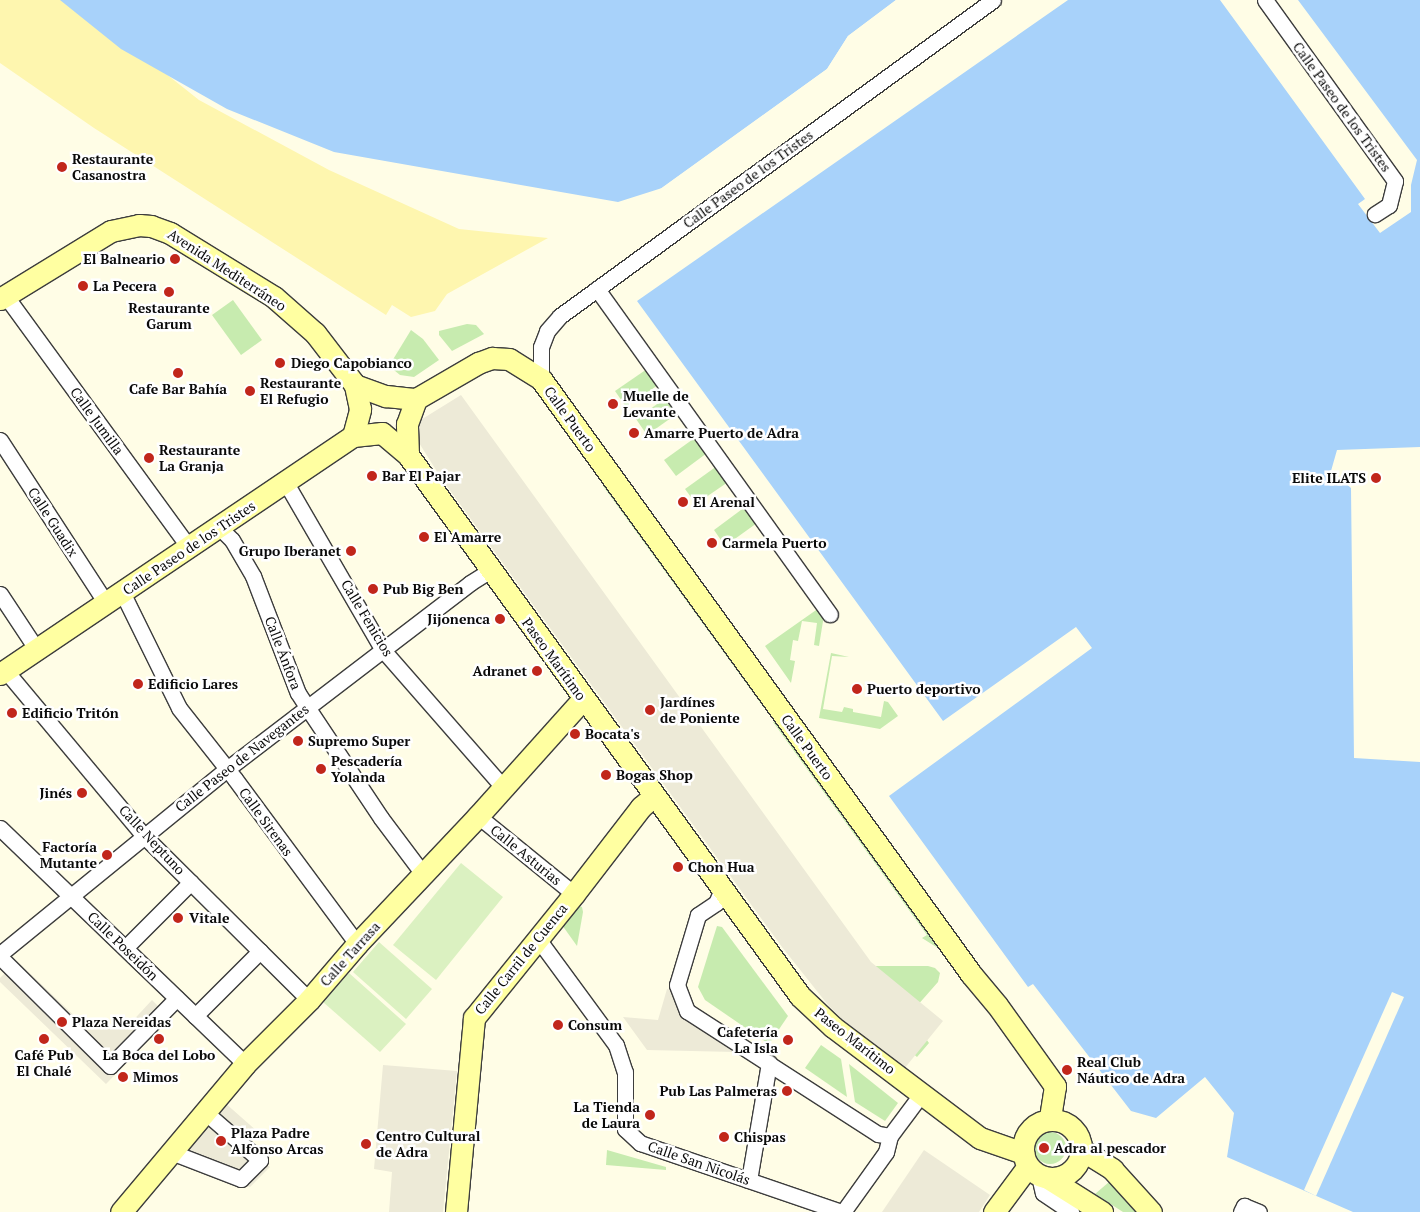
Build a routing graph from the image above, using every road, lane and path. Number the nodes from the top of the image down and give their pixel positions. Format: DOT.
graph roads {
  1 [pos="993,0"];
  2 [pos="1265,0"];
  3 [pos="1375,214"];
  4 [pos="597,289"];
  5 [pos="3,297"];
  6 [pos="541,379"];
  7 [pos="355,385"];
  8 [pos="416,399"];
  9 [pos="382,433"];
  10 [pos="353,436"];
  11 [pos="0,440"];
  12 [pos="408,455"];
  13 [pos="286,482"];
  14 [pos="219,527"];
  15 [pos="189,547"];
  16 [pos="491,570"];
  17 [pos="0,594"];
  18 [pos="114,598"];
  19 [pos="830,614"];
  20 [pos="36,650"];
  21 [pos="383,650"];
  22 [pos="3,672"];
  23 [pos="583,699"];
  24 [pos="306,707"];
  25 [pos="227,769"];
  26 [pos="502,787"];
  27 [pos="654,796"];
  28 [pos="478,816"];
  29 [pos="0,828"];
  30 [pos="145,837"];
  31 [pos="423,874"];
  32 [pos="191,882"];
  33 [pos="722,889"];
  34 [pos="574,894"];
  35 [pos="71,896"];
  36 [pos="538,939"];
  37 [pos="357,944"];
  38 [pos="125,948"];
  39 [pos="260,951"];
  40 [pos="0,956"];
  41 [pos="177,998"];
  42 [pos="309,1000"];
  43 [pos="195,1016"];
  44 [pos="769,1063"];
  45 [pos="245,1064"];
  46 [pos="922,1093"];
  47 [pos="204,1112"];
  48 [pos="1050,1119"];
  49 [pos="890,1136"];
  50 [pos="1082,1150"];
  51 [pos="171,1152"];
  52 [pos="1035,1168"];
  53 [pos="748,1180"];
  54 [pos="120,1212"];
  55 [pos="456,1212"];
  56 [pos="842,1212"];
  57 [pos="994,1212"];
  58 [pos="1071,1212"];
  59 [pos="1102,1212"];
  60 [pos="1151,1212"];
  61 [pos="1241,1212"];
  62 [pos="1258,1212"];
  1 -- 4 [label="street, Calle Paseo de los Tristes"];
  2 -- 3 [label="street, Calle Paseo de los Tristes"];
  4 -- 6 [label="street, Calle Paseo de los Tristes"];
  4 -- 19 [label="street"];
  5 -- 7 [label="street, Avenida Mediterráneo"];
  5 -- 15 [label="street, Calle Jumilla"];
  6 -- 8 [label="street"];
  6 -- 48 [label="street, Calle Puerto"];
  7 -- 8 [label="street"];
  7 -- 10 [label="street"];
  8 -- 12 [label="street"];
  9 -- 10 [label="street, Calle Paseo de los Tristes"];
  9 -- 12 [label="street, Paseo Marítimo"];
  10 -- 13 [label="street, Calle Paseo de los Tristes"];
  11 -- 18 [label="street, Calle Guadix"];
  12 -- 16 [label="street, Paseo Marítimo"];
  13 -- 14 [label="street, Calle Paseo de los Tristes"];
  13 -- 21 [label="street, Calle Fenicios"];
  14 -- 15 [label="street, Calle Paseo de los Tristes"];
  14 -- 24 [label="street, Calle Ánfora"];
  15 -- 18 [label="street, Calle Paseo de los Tristes"];
  16 -- 21 [label="street, Calle Paseo de Navegantes"];
  16 -- 23 [label="street, Paseo Marítimo"];
  17 -- 20 [label="street"];
  18 -- 20 [label="street, Calle Paseo de los Tristes"];
  18 -- 25 [label="street, Calle Sirenas"];
  20 -- 22 [label="street, Calle Paseo de los Tristes"];
  21 -- 24 [label="street, Calle Paseo de Navegantes"];
  21 -- 26 [label="street, Calle Fenicios"];
  22 -- 30 [label="street, Calle Neptuno"];
  23 -- 26 [label="street, Calle Tarrasa"];
  23 -- 27 [label="street, Paseo Marítimo"];
  24 -- 25 [label="street, Calle Paseo de Navegantes"];
  24 -- 31 [label="street, Calle Ánfora"];
  25 -- 30 [label="street, Calle Paseo de Navegantes"];
  25 -- 37 [label="street, Calle Sirenas"];
  26 -- 28 [label="street, Calle Tarrasa"];
  27 -- 33 [label="street, Paseo Marítimo"];
  27 -- 34 [label="street, Calle Carril de Cuenca"];
  28 -- 31 [label="street, Calle Tarrasa"];
  28 -- 34 [label="street, Calle Asturias"];
  29 -- 35 [label="street, Calle Poseidón"];
  30 -- 32 [label="street, Calle Neptuno"];
  30 -- 35 [label="street, Calle Paseo de Navegantes"];
  31 -- 37 [label="street, Calle Tarrasa"];
  32 -- 38 [label="street"];
  32 -- 39 [label="street, Calle Neptuno"];
  33 -- 44 [label="street"];
  33 -- 46 [label="street, Paseo Marítimo"];
  34 -- 36 [label="street, Calle Carril de Cuenca"];
  35 -- 38 [label="street, Calle Poseidón"];
  35 -- 40 [label="street, Calle Paseo de Navegantes"];
  36 -- 53 [label="street, Calle San Nicolás"];
  36 -- 55 [label="street, Calle Carril de Cuenca"];
  37 -- 42 [label="street, Calle Tarrasa"];
  38 -- 41 [label="street, Calle Poseidón"];
  39 -- 42 [label="street, Calle Neptuno"];
  39 -- 43 [label="street"];
  40 -- 41 [label="street"];
  41 -- 43 [label="street, Calle Poseidón"];
  42 -- 45 [label="street, Calle Tarrasa"];
  43 -- 45 [label="street, Calle Poseidón"];
  44 -- 49 [label="street"];
  44 -- 53 [label="street"];
  45 -- 47 [label="street, Calle Tarrasa"];
  46 -- 49 [label="street"];
  46 -- 52 [label="street, Paseo Marítimo"];
  47 -- 51 [label="street, Calle Tarrasa"];
  47 -- 51 [label="street"];
  48 -- 50 [label="street"];
  48 -- 52 [label="street"];
  49 -- 56 [label="street"];
  50 -- 52 [label="street"];
  50 -- 60 [label="street"];
  51 -- 54 [label="street, Calle Tarrasa"];
  52 -- 57 [label="street"];
  52 -- 58 [label="street"];
  52 -- 59 [label="street, Paseo Marítimo"];
  53 -- 56 [label="street, Calle San Nicolás"];
  61 -- 62 [label="street"];
}
